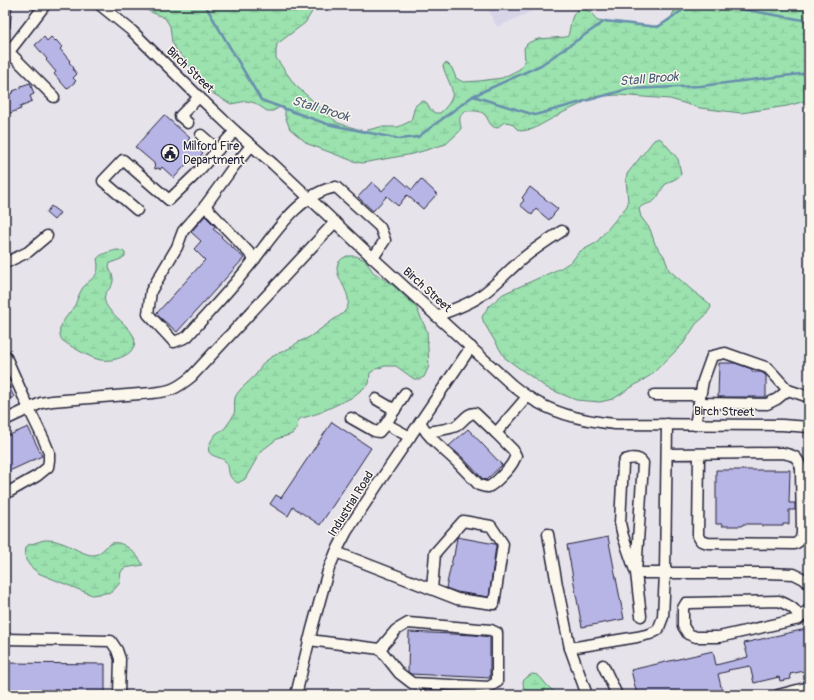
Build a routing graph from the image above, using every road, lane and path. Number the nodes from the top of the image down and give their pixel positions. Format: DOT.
graph roads {
  1 [pos="45,5"];
  2 [pos="100,5"];
  3 [pos="6,53"];
  4 [pos="54,97"];
  5 [pos="199,97"];
  6 [pos="188,123"];
  7 [pos="235,132"];
  8 [pos="201,135"];
  9 [pos="251,146"];
  10 [pos="218,150"];
  11 [pos="309,198"];
  12 [pos="205,206"];
  13 [pos="137,210"];
  14 [pos="335,222"];
  15 [pos="562,231"];
  16 [pos="47,236"];
  17 [pos="373,258"];
  18 [pos="255,259"];
  19 [pos="5,263"];
  20 [pos="436,316"];
  21 [pos="471,347"];
  22 [pos="5,356"];
  23 [pos="788,390"];
  24 [pos="405,393"];
  25 [pos="654,395"];
  26 [pos="527,397"];
  27 [pos="809,397"];
  28 [pos="376,399"];
  29 [pos="700,399"];
  30 [pos="29,409"];
  31 [pos="395,410"];
  32 [pos="351,418"];
  33 [pos="5,420"];
  34 [pos="420,422"];
  35 [pos="386,424"];
  36 [pos="667,424"];
  37 [pos="695,425"];
  38 [pos="809,427"];
  39 [pos="427,432"];
  40 [pos="496,433"];
  41 [pos="410,437"];
  42 [pos="667,454"];
  43 [pos="699,454"];
  44 [pos="5,494"];
  45 [pos="548,534"];
  46 [pos="336,552"];
  47 [pos="636,573"];
  48 [pos="665,574"];
  49 [pos="809,584"];
  50 [pos="432,589"];
  51 [pos="809,609"];
  52 [pos="641,616"];
  53 [pos="799,619"];
  54 [pos="5,638"];
  55 [pos="309,640"];
  56 [pos="570,648"];
  57 [pos="380,649"];
  58 [pos="603,665"];
  59 [pos="809,688"];
  60 [pos="119,695"];
  61 [pos="296,695"];
  62 [pos="587,695"];
  63 [pos="617,695"];
  64 [pos="778,695"];
  1 -- 3 [label="street"];
  2 -- 5 [label="street, Birch Street"];
  3 -- 4 [label="street"];
  5 -- 6 [label="street"];
  5 -- 7 [label="street, Birch Street"];
  7 -- 9 [label="street, Birch Street"];
  7 -- 10 [label="street"];
  8 -- 10 [label="street"];
  9 -- 11 [label="street, Birch Street"];
  9 -- 12 [label="street"];
  10 -- 13 [label="street"];
  11 -- 14 [label="street, Birch Street"];
  11 -- 17 [label="street"];
  11 -- 18 [label="street"];
  12 -- 18 [label="street"];
  12 -- 18 [label="street"];
  14 -- 17 [label="street, Birch Street"];
  14 -- 30 [label="street"];
  15 -- 20 [label="street"];
  16 -- 19 [label="street"];
  17 -- 20 [label="street, Birch Street"];
  20 -- 21 [label="street, Birch Street"];
  21 -- 26 [label="street, Birch Street"];
  21 -- 34 [label="street, Industrial Road"];
  22 -- 30 [label="street"];
  23 -- 27 [label="street"];
  23 -- 29 [label="street"];
  23 -- 29 [label="street"];
  24 -- 31 [label="street"];
  25 -- 29 [label="street"];
  26 -- 36 [label="street, Birch Street"];
  26 -- 40 [label="street"];
  28 -- 31 [label="street"];
  29 -- 37 [label="street"];
  30 -- 33 [label="street"];
  30 -- 44 [label="street"];
  31 -- 35 [label="street"];
  32 -- 35 [label="street"];
  34 -- 39 [label="street"];
  34 -- 41 [label="street, Industrial Road"];
  35 -- 41 [label="street"];
  36 -- 37 [label="street, Birch Street"];
  36 -- 42 [label="street"];
  37 -- 38 [label="street, Birch Street"];
  39 -- 40 [label="street"];
  39 -- 40 [label="street"];
  41 -- 46 [label="street, Industrial Road"];
  42 -- 43 [label="street"];
  42 -- 48 [label="street"];
  43 -- 43 [label="street"];
  45 -- 56 [label="street"];
  46 -- 50 [label="street"];
  46 -- 55 [label="street, Industrial Road"];
  47 -- 47 [label="street"];
  47 -- 48 [label="street"];
  47 -- 52 [label="street"];
  48 -- 49 [label="street"];
  48 -- 56 [label="street"];
  50 -- 50 [label="street"];
  51 -- 53 [label="street"];
  53 -- 53 [label="street"];
  54 -- 60 [label="street"];
  55 -- 57 [label="street"];
  55 -- 61 [label="street, Industrial Road"];
  56 -- 62 [label="street"];
  57 -- 57 [label="street"];
  58 -- 63 [label="street"];
  59 -- 64 [label="street"];
}
